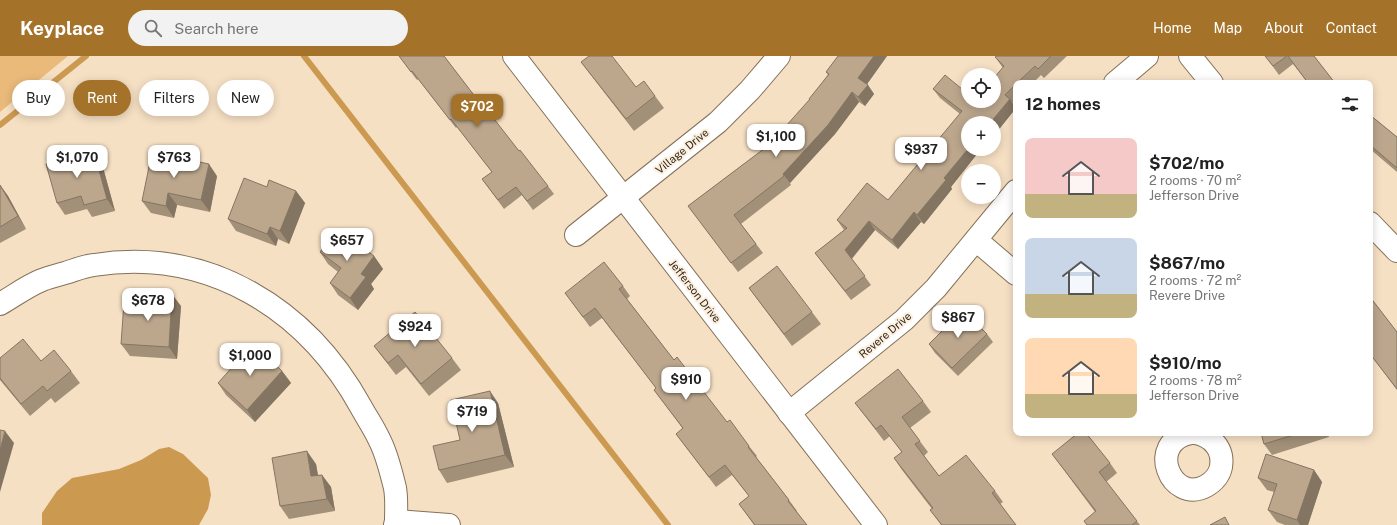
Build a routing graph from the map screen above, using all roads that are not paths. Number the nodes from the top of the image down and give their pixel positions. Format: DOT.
graph roads {
  1 [pos="514,56"];
  2 [pos="779,56"];
  3 [pos="1147,56"];
  4 [pos="1190,56"];
  5 [pos="1119,80"];
  6 [pos="1210,80"];
  7 [pos="1013,195"];
  8 [pos="623,198"];
  9 [pos="1373,226"];
  10 [pos="576,236"];
  11 [pos="976,240"];
  12 [pos="1397,251"];
  13 [pos="1013,271"];
  14 [pos="0,304"];
  15 [pos="789,414"];
  16 [pos="396,523"];
  17 [pos="449,525"];
  18 [pos="876,525"];
  1 -- 8 [label="street, Jefferson Drive"];
  2 -- 8 [label="street, Village Drive"];
  3 -- 5 [label="street"];
  4 -- 6 [label="street"];
  7 -- 11 [label="street, Revere Drive"];
  8 -- 10 [label="street, Village Drive"];
  8 -- 15 [label="street, Jefferson Drive"];
  9 -- 12 [label="street"];
  11 -- 13 [label="street"];
  11 -- 15 [label="street, Revere Drive"];
  14 -- 16 [label="street"];
  15 -- 18 [label="street, Jefferson Drive"];
  16 -- 17 [label="street"];
}
